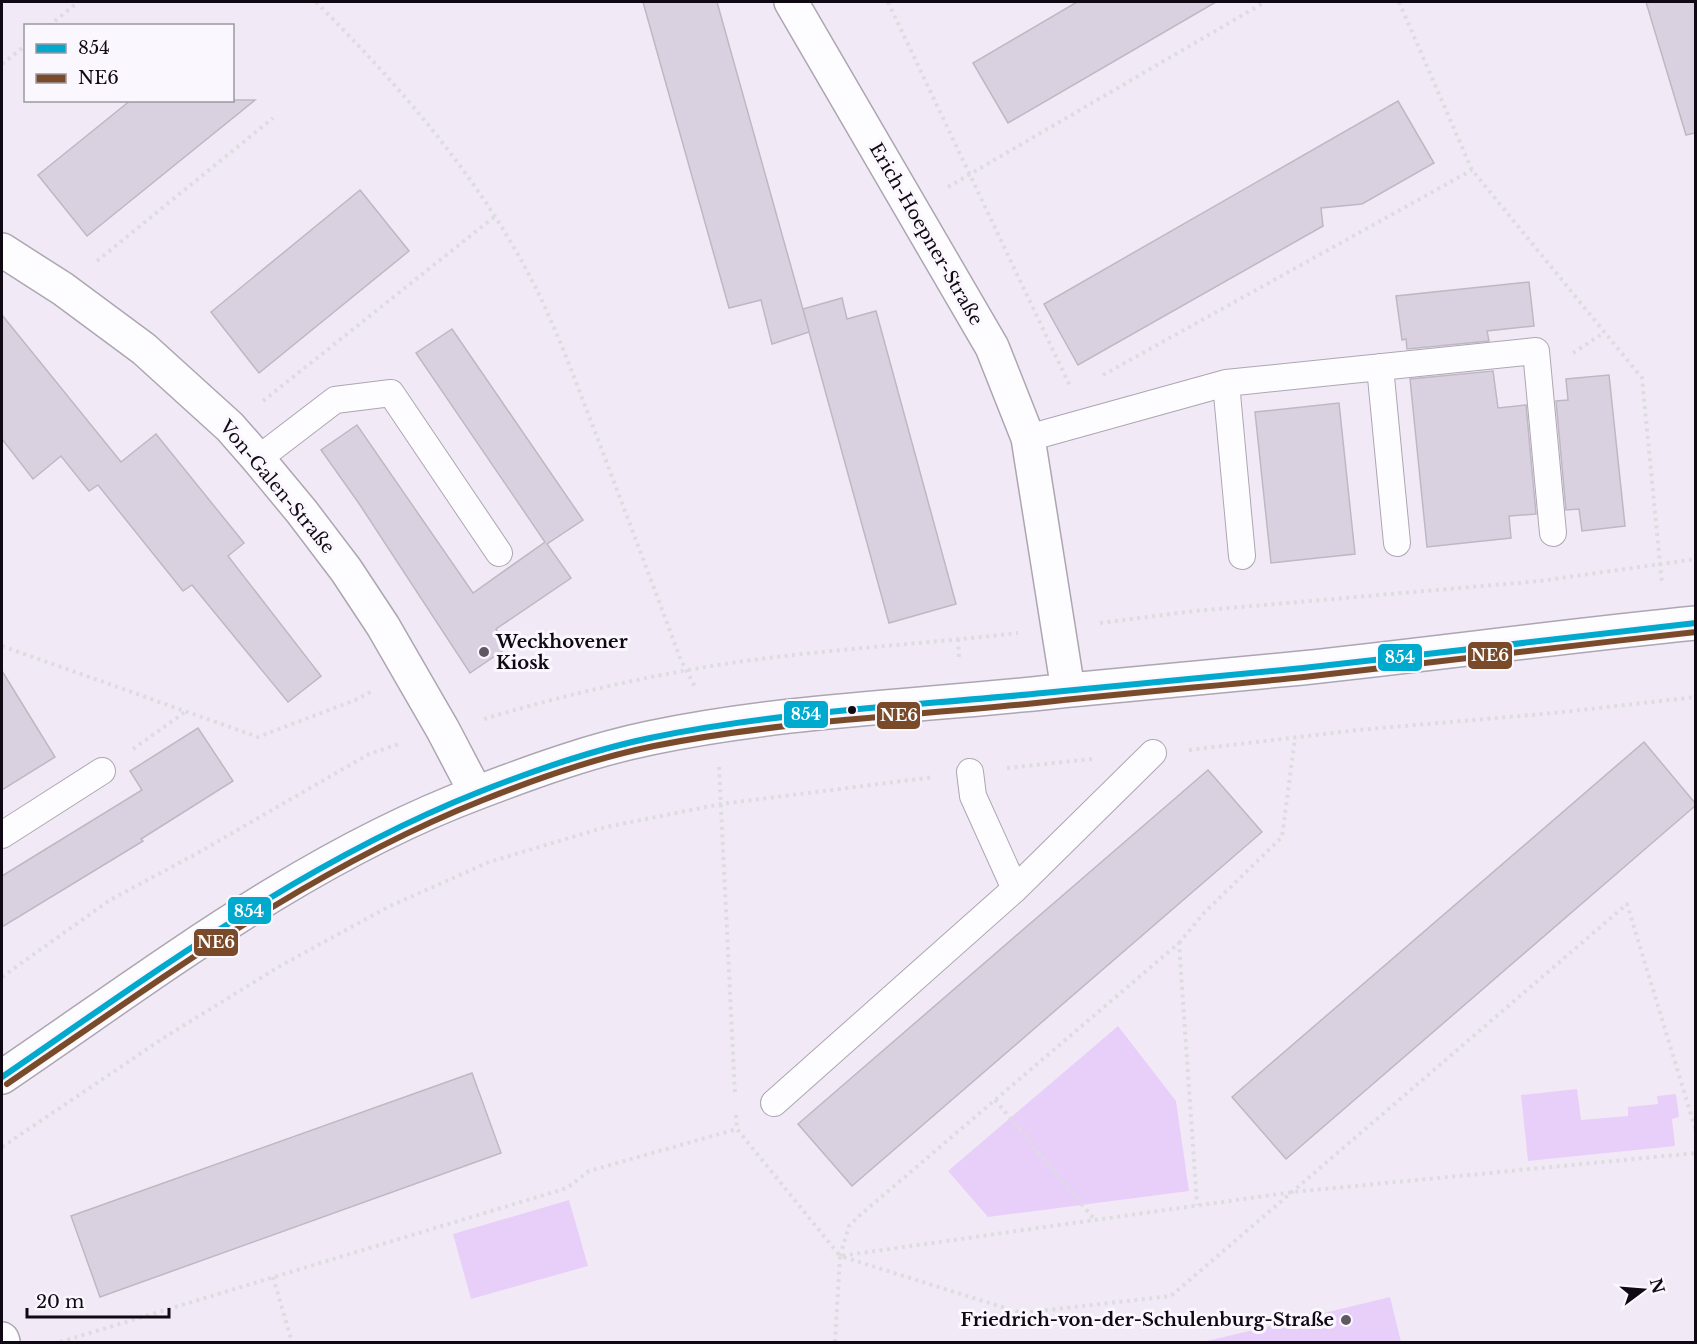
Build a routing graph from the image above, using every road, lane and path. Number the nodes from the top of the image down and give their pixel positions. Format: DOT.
graph roads {
  1 [pos="78,2"];
  2 [pos="316,2"];
  3 [pos="791,2"];
  4 [pos="888,2"];
  5 [pos="1265,2"];
  6 [pos="1399,2"];
  7 [pos="51,24"];
  8 [pos="24,47"];
  9 [pos="2,64"];
  10 [pos="273,118"];
  11 [pos="1472,170"];
  12 [pos="970,174"];
  13 [pos="911,209"];
  14 [pos="494,217"];
  15 [pos="2,250"];
  16 [pos="63,289"];
  17 [pos="1380,367"];
  18 [pos="1099,377"];
  19 [pos="1226,383"];
  20 [pos="1073,392"];
  21 [pos="230,427"];
  22 [pos="1028,438"];
  23 [pos="258,459"];
  24 [pos="1553,533"];
  25 [pos="1397,543"];
  26 [pos="499,553"];
  27 [pos="1242,556"];
  28 [pos="1681,625"];
  29 [pos="2,646"];
  30 [pos="409,669"];
  31 [pos="1068,690"];
  32 [pos="1695,697"];
  33 [pos="186,711"];
  34 [pos="716,726"];
  35 [pos="1295,738"];
  36 [pos="1153,753"];
  37 [pos="102,771"];
  38 [pos="970,772"];
  39 [pos="476,793"];
  40 [pos="722,804"];
  41 [pos="2,835"];
  42 [pos="1015,890"];
  43 [pos="1179,943"];
  44 [pos="2,1077"];
  45 [pos="995,1100"];
  46 [pos="774,1103"];
  47 [pos="737,1130"];
  48 [pos="1695,1131"];
  49 [pos="2,1147"];
  50 [pos="1695,1153"];
  51 [pos="1293,1192"];
  52 [pos="1197,1205"];
  53 [pos="1095,1220"];
  54 [pos="840,1256"];
  55 [pos="273,1277"];
  56 [pos="60,1342"];
  57 [pos="292,1342"];
  58 [pos="835,1342"];
  1 -- 7 [label="path"];
  2 -- 14 [label="path"];
  3 -- 13 [label="street, Erich-Hoepner-Straße"];
  4 -- 12 [label="path"];
  5 -- 12 [label="path"];
  6 -- 11 [label="path"];
  8 -- 9 [label="path"];
  10 -- 16 [label="path"];
  11 -- 18 [label="path"];
  11 -- 28 [label="path"];
  12 -- 13 [label="path"];
  12 -- 20 [label="path"];
  13 -- 22 [label="street, Erich-Hoepner-Straße"];
  14 -- 21 [label="path"];
  14 -- 34 [label="path"];
  15 -- 16 [label="street, Von-Galen-Straße"];
  16 -- 21 [label="street, Von-Galen-Straße"];
  17 -- 19 [label="lane"];
  17 -- 24 [label="lane"];
  17 -- 25 [label="lane"];
  19 -- 22 [label="lane"];
  19 -- 27 [label="lane"];
  21 -- 23 [label="street, Von-Galen-Straße"];
  22 -- 31 [label="street, Erich-Hoepner-Straße"];
  23 -- 26 [label="lane"];
  23 -- 30 [label="street, Von-Galen-Straße"];
  28 -- 31 [label="street"];
  29 -- 33 [label="path"];
  30 -- 33 [label="path"];
  30 -- 39 [label="street, Von-Galen-Straße"];
  31 -- 34 [label="street"];
  32 -- 35 [label="path"];
  33 -- 37 [label="path"];
  34 -- 39 [label="street"];
  34 -- 40 [label="path"];
  35 -- 36 [label="path"];
  35 -- 43 [label="path"];
  36 -- 38 [label="path"];
  36 -- 42 [label="lane"];
  37 -- 41 [label="lane"];
  38 -- 40 [label="path"];
  38 -- 42 [label="lane"];
  39 -- 44 [label="street"];
  40 -- 47 [label="path"];
  40 -- 49 [label="path"];
  42 -- 46 [label="lane"];
  43 -- 45 [label="path"];
  43 -- 52 [label="path"];
  45 -- 53 [label="path"];
  45 -- 54 [label="path"];
  47 -- 54 [label="path"];
  47 -- 55 [label="path"];
  48 -- 51 [label="path"];
  50 -- 51 [label="path"];
  51 -- 52 [label="path"];
  51 -- 54 [label="path"];
  52 -- 53 [label="path"];
  53 -- 54 [label="path"];
  54 -- 58 [label="path"];
  55 -- 56 [label="path"];
  55 -- 57 [label="path"];
}
